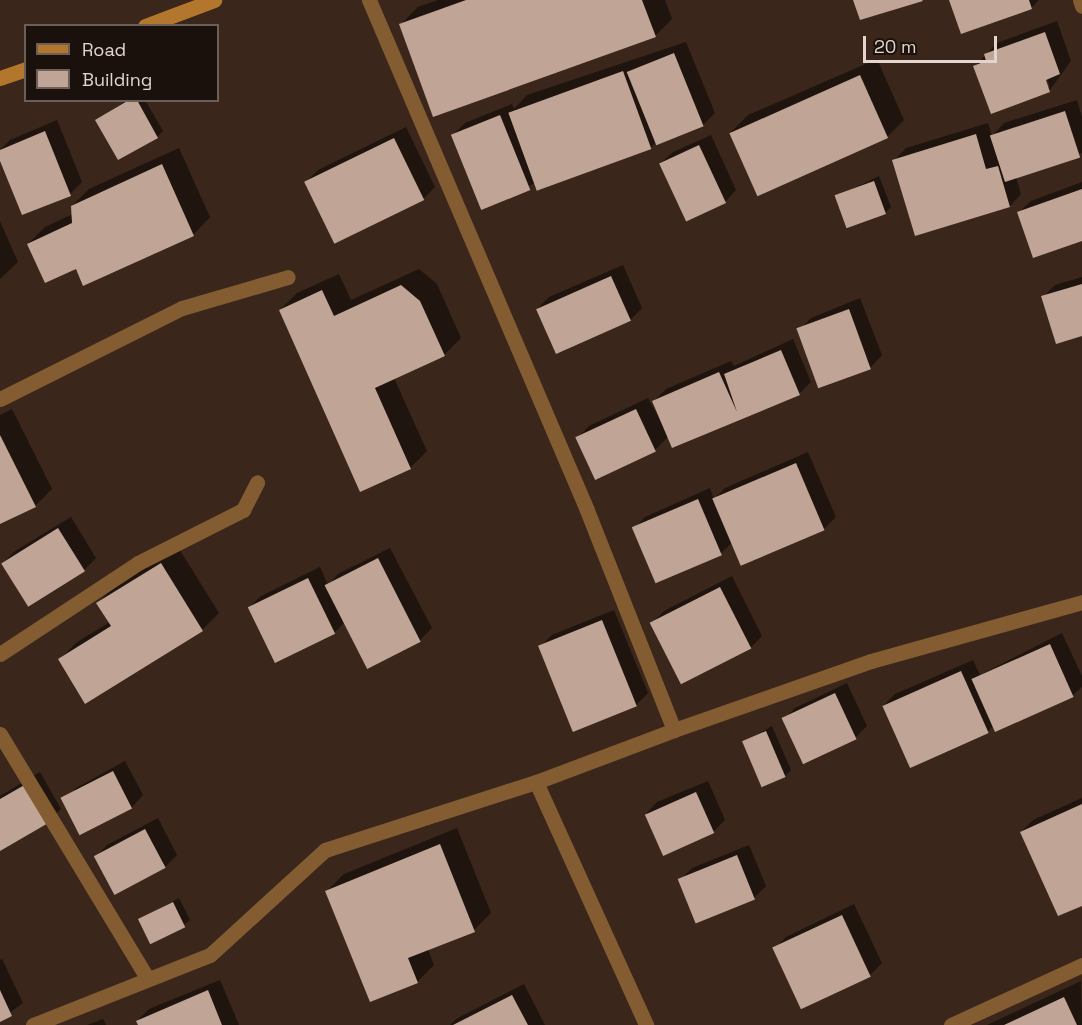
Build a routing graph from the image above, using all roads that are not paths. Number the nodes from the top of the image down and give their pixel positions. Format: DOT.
graph roads {
  1 [pos="214,0"];
  2 [pos="369,0"];
  3 [pos="1080,0"];
  4 [pos="1082,5"];
  5 [pos="150,24"];
  6 [pos="24,70"];
  7 [pos="0,78"];
  8 [pos="288,277"];
  9 [pos="0,399"];
  10 [pos="257,482"];
  11 [pos="1082,602"];
  12 [pos="0,654"];
  13 [pos="674,730"];
  14 [pos="0,734"];
  15 [pos="536,782"];
  16 [pos="1082,965"];
  17 [pos="148,979"];
  18 [pos="33,1025"];
  19 [pos="646,1025"];
  20 [pos="951,1025"];
  1 -- 5 [label="street"];
  2 -- 13 [label="street"];
  3 -- 4 [label="street"];
  6 -- 7 [label="street"];
  8 -- 9 [label="street"];
  10 -- 12 [label="street"];
  11 -- 13 [label="street"];
  13 -- 15 [label="street"];
  14 -- 17 [label="street"];
  15 -- 17 [label="street"];
  15 -- 19 [label="street"];
  16 -- 20 [label="street"];
  17 -- 18 [label="street"];
}
